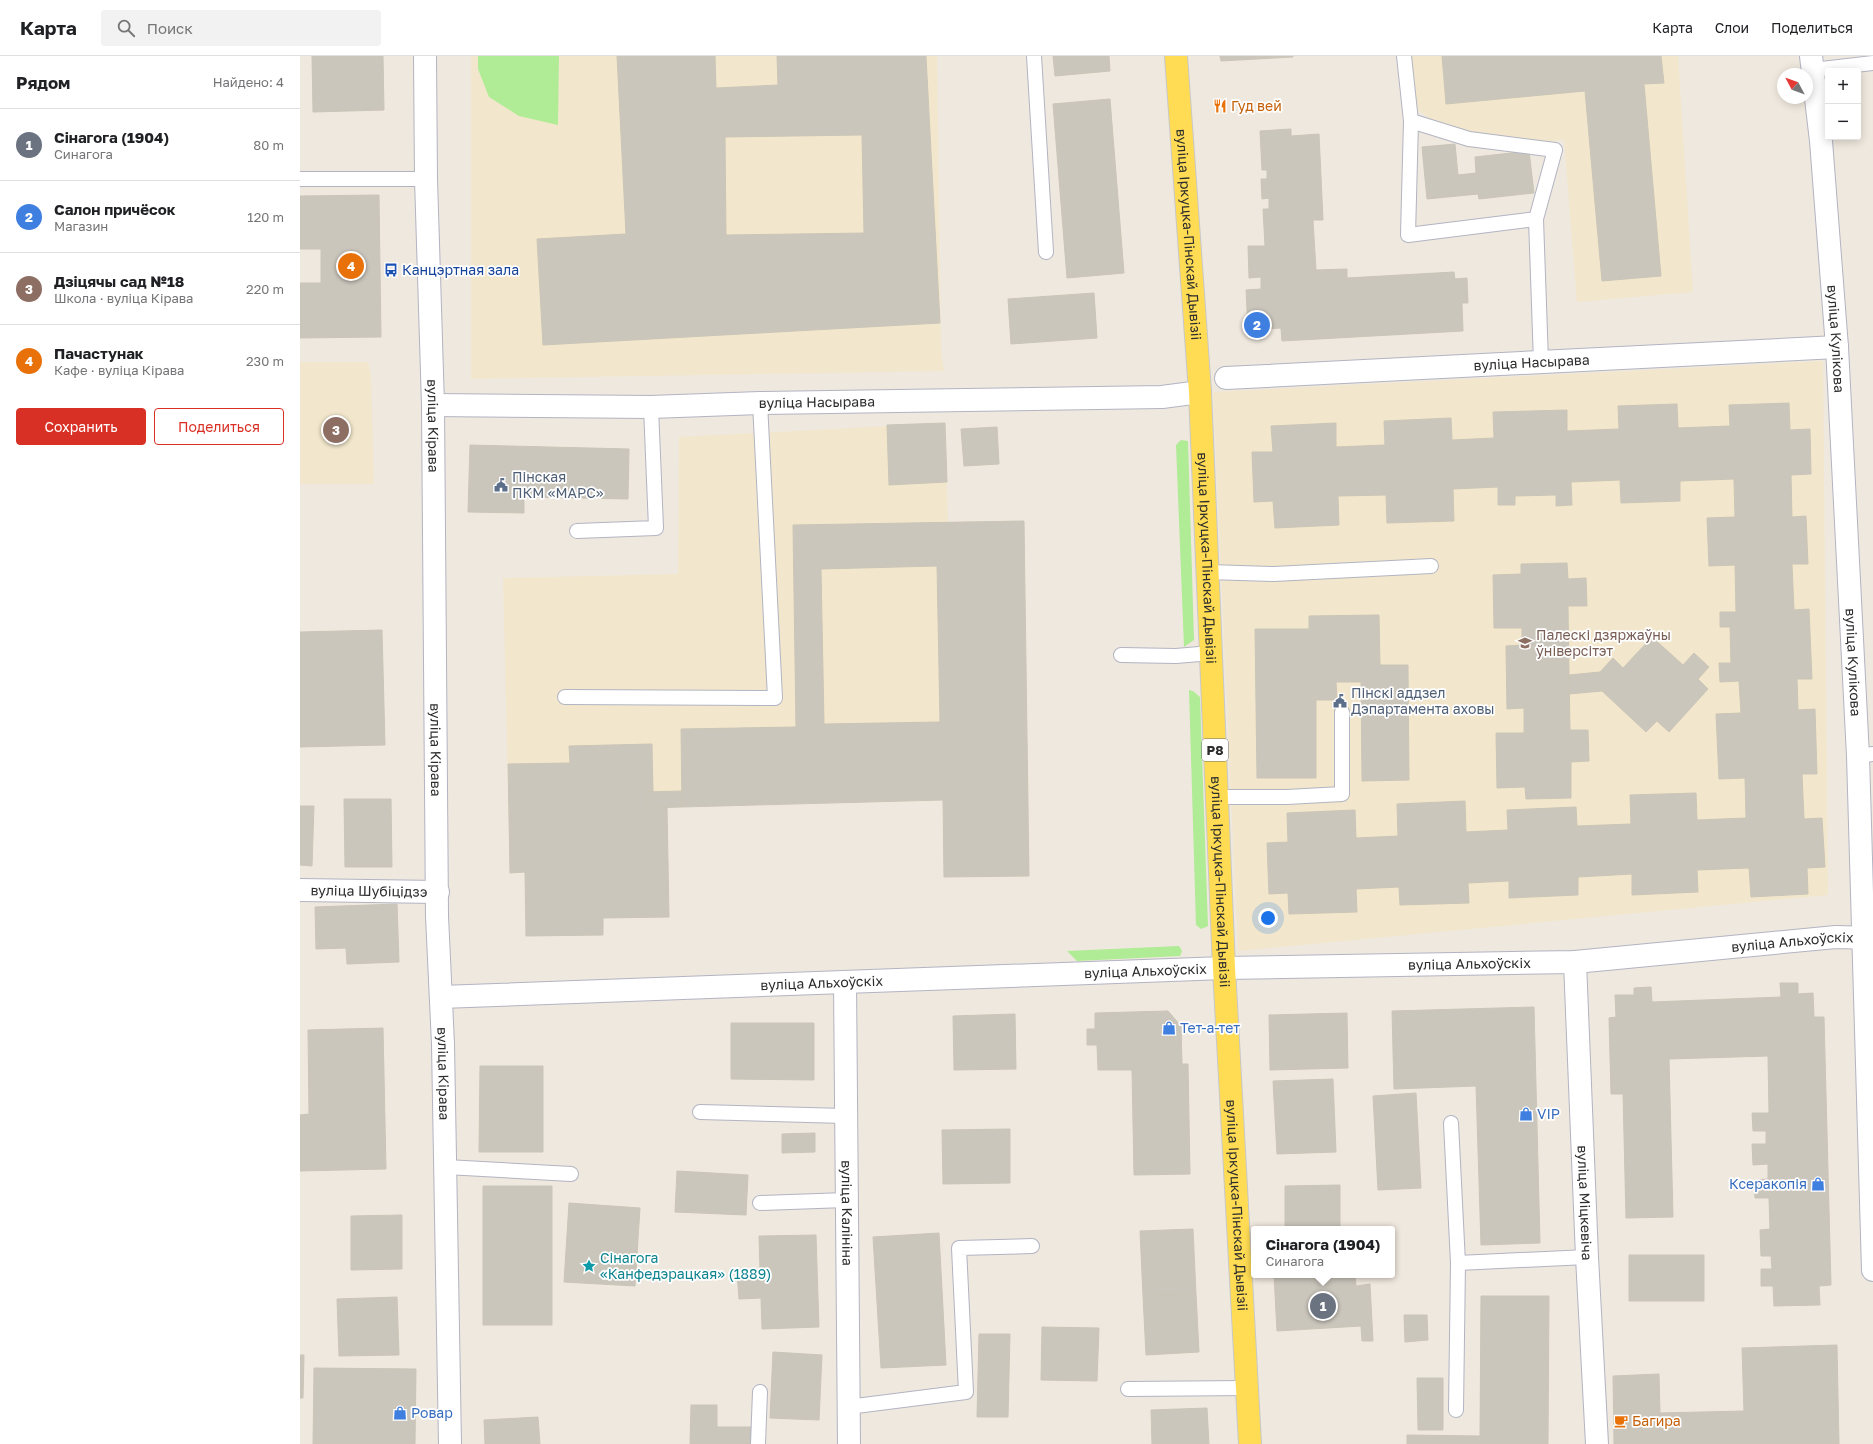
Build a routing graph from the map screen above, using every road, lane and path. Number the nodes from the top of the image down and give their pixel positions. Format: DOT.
graph roads {
  1 [pos="425,56"];
  2 [pos="1034,56"];
  3 [pos="1176,56"];
  4 [pos="1404,56"];
  5 [pos="1812,63"];
  6 [pos="1873,63"];
  7 [pos="1411,121"];
  8 [pos="300,179"];
  9 [pos="426,179"];
  10 [pos="1536,219"];
  11 [pos="1046,252"];
  12 [pos="1836,347"];
  13 [pos="1542,362"];
  14 [pos="1226,378"];
  15 [pos="1200,392"];
  16 [pos="760,403"];
  17 [pos="433,405"];
  18 [pos="651,407"];
  19 [pos="577,531"];
  20 [pos="1431,566"];
  21 [pos="1208,572"];
  22 [pos="1211,652"];
  23 [pos="1121,656"];
  24 [pos="565,697"];
  25 [pos="1342,712"];
  26 [pos="1865,755"];
  27 [pos="1217,797"];
  28 [pos="300,890"];
  29 [pos="438,892"];
  30 [pos="1868,938"];
  31 [pos="1575,962"];
  32 [pos="1224,968"];
  33 [pos="845,982"];
  34 [pos="441,997"];
  35 [pos="700,1112"];
  36 [pos="845,1116"];
  37 [pos="1451,1123"];
  38 [pos="446,1167"];
  39 [pos="571,1174"];
  40 [pos="846,1200"];
  41 [pos="760,1203"];
  42 [pos="1032,1246"];
  43 [pos="1587,1257"];
  44 [pos="1458,1263"];
  45 [pos="1873,1270"];
  46 [pos="1248,1388"];
  47 [pos="1128,1389"];
  48 [pos="760,1392"];
  49 [pos="848,1407"];
  50 [pos="1456,1410"];
  51 [pos="450,1444"];
  52 [pos="758,1444"];
  53 [pos="849,1444"];
  54 [pos="1250,1444"];
  55 [pos="1597,1444"];
  1 -- 9 [label="street, вуліца Кірава"];
  2 -- 11 [label="lane"];
  3 -- 15 [label="main road, вуліца Іркуцка-Пінскай Дывізіі / Р8"];
  4 -- 7 [label="lane"];
  5 -- 6 [label="lane"];
  5 -- 12 [label="street, вуліца Кулікова"];
  7 -- 10 [label="lane"];
  7 -- 10 [label="lane"];
  8 -- 9 [label="lane"];
  9 -- 17 [label="street, вуліца Кірава"];
  10 -- 13 [label="lane"];
  12 -- 13 [label="street, вуліца Насырава"];
  12 -- 26 [label="street, вуліца Кулікова"];
  13 -- 14 [label="street, вуліца Насырава"];
  15 -- 16 [label="street, вуліца Насырава"];
  15 -- 21 [label="main road, вуліца Іркуцка-Пінскай Дывізіі / Р8"];
  16 -- 18 [label="street, вуліца Насырава"];
  16 -- 24 [label="lane"];
  17 -- 18 [label="street, вуліца Насырава"];
  17 -- 29 [label="street, вуліца Кірава"];
  18 -- 19 [label="lane"];
  20 -- 21 [label="lane"];
  21 -- 22 [label="main road, вуліца Іркуцка-Пінскай Дывізіі / Р8"];
  22 -- 23 [label="lane"];
  22 -- 27 [label="main road, вуліца Іркуцка-Пінскай Дывізіі / Р8"];
  25 -- 27 [label="lane"];
  26 -- 30 [label="street, вуліца Кулікова"];
  27 -- 32 [label="main road, вуліца Іркуцка-Пінскай Дывізіі / Р8"];
  28 -- 29 [label="street, вуліца Шубіцідзэ"];
  29 -- 34 [label="street, вуліца Кірава"];
  30 -- 31 [label="street, вуліца Альхоўскіх"];
  30 -- 45 [label="street, вуліца Кулікова"];
  31 -- 32 [label="street, вуліца Альхоўскіх"];
  31 -- 43 [label="street, вуліца Міцкевіча"];
  32 -- 33 [label="street, вуліца Альхоўскіх"];
  32 -- 46 [label="main road, вуліца Іркуцка-Пінскай Дывізіі / Р8"];
  33 -- 34 [label="street, вуліца Альхоўскіх"];
  33 -- 36 [label="street, вуліца Калініна"];
  34 -- 38 [label="street, вуліца Кірава"];
  35 -- 36 [label="lane"];
  36 -- 40 [label="street, вуліца Калініна"];
  37 -- 44 [label="lane"];
  38 -- 39 [label="lane"];
  38 -- 51 [label="street, вуліца Кірава"];
  40 -- 41 [label="lane"];
  40 -- 49 [label="street, вуліца Калініна"];
  42 -- 49 [label="lane"];
  43 -- 44 [label="lane"];
  43 -- 55 [label="street, вуліца Міцкевіча"];
  44 -- 50 [label="lane"];
  46 -- 47 [label="lane"];
  46 -- 54 [label="main road, вуліца Іркуцка-Пінскай Дывізіі / Р8"];
  48 -- 52 [label="lane"];
  49 -- 53 [label="street, вуліца Калініна"];
}
